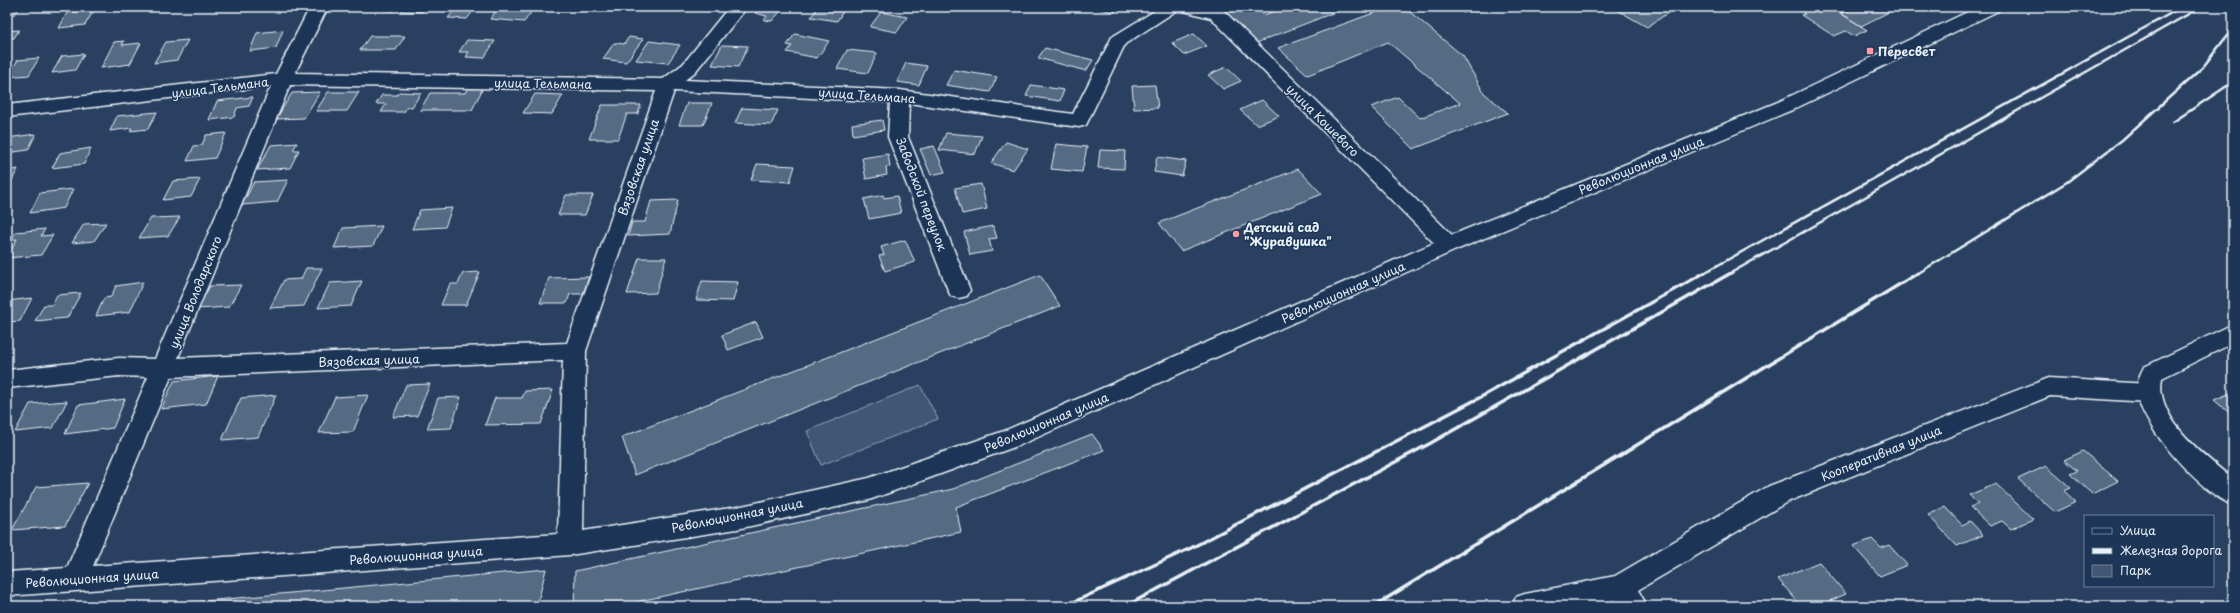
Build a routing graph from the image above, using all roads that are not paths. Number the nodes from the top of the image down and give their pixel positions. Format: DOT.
graph roads {
  1 [pos="319,7"];
  2 [pos="738,7"];
  3 [pos="1173,7"];
  4 [pos="1190,7"];
  5 [pos="1992,7"];
  6 [pos="283,80"];
  7 [pos="667,85"];
  8 [pos="900,96"];
  9 [pos="7,112"];
  10 [pos="1448,245"];
  11 [pos="959,290"];
  12 [pos="2233,333"];
  13 [pos="575,351"];
  14 [pos="164,368"];
  15 [pos="7,379"];
  16 [pos="2148,394"];
  17 [pos="2233,494"];
  18 [pos="570,544"];
  19 [pos="75,579"];
  20 [pos="7,584"];
  21 [pos="1627,596"];
  22 [pos="1525,606"];
  1 -- 6 [label="street, улица Володарского"];
  2 -- 7 [label="street"];
  3 -- 8 [label="street, улица Тельмана"];
  4 -- 10 [label="street, улица Кошевого"];
  5 -- 10 [label="street, Революционная улица"];
  6 -- 7 [label="street, улица Тельмана"];
  6 -- 9 [label="street, улица Тельмана"];
  6 -- 14 [label="street, улица Володарского"];
  7 -- 8 [label="street, улица Тельмана"];
  7 -- 13 [label="street, Вязовская улица"];
  8 -- 11 [label="street, Заводской переулок"];
  10 -- 18 [label="street, Революционная улица"];
  12 -- 16 [label="street"];
  13 -- 14 [label="street, Вязовская улица"];
  13 -- 18 [label="street, Вязовская улица"];
  14 -- 15 [label="street, Вязовская улица"];
  14 -- 19 [label="street, улица Володарского"];
  16 -- 17 [label="street"];
  16 -- 21 [label="street, Кооперативная улица"];
  18 -- 19 [label="street, Революционная улица"];
  19 -- 20 [label="street, Революционная улица"];
  21 -- 22 [label="street, Кооперативная улица"];
}
